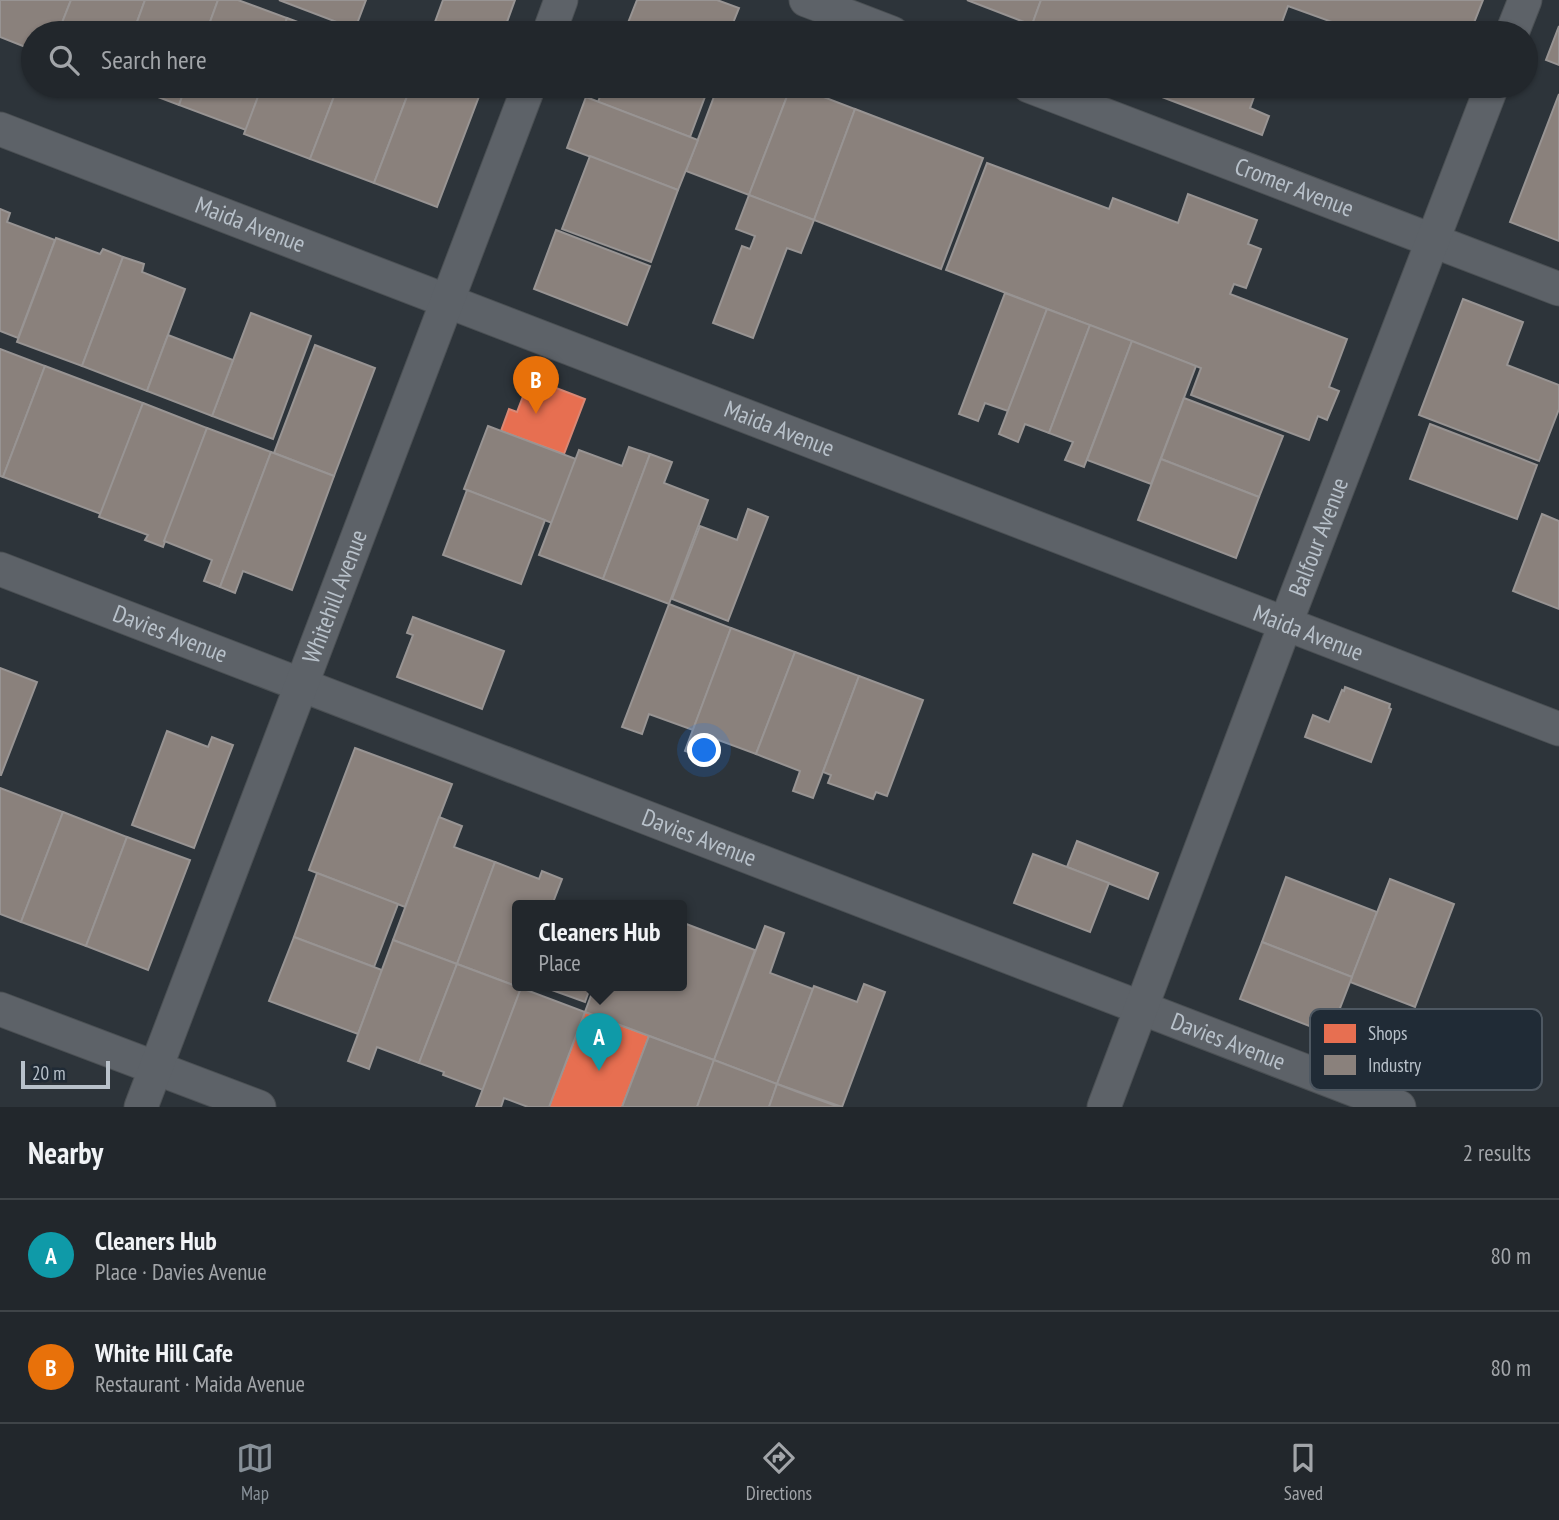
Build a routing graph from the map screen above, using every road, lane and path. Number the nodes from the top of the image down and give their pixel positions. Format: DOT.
graph roads {
  1 [pos="561,0"];
  2 [pos="806,0"];
  3 [pos="1525,0"];
  4 [pos="553,21"];
  5 [pos="861,21"];
  6 [pos="1517,21"];
  7 [pos="524,98"];
  8 [pos="1060,98"];
  9 [pos="1487,98"];
  10 [pos="0,128"];
  11 [pos="1432,240"];
  12 [pos="1559,289"];
  13 [pos="448,300"];
  14 [pos="0,569"];
  15 [pos="1285,625"];
  16 [pos="302,684"];
  17 [pos="1559,729"];
  18 [pos="0,1009"];
  19 [pos="1141,1009"];
  20 [pos="157,1067"];
  21 [pos="1310,1073"];
  22 [pos="1354,1090"];
  23 [pos="141,1107"];
  24 [pos="259,1107"];
  25 [pos="1104,1107"];
  26 [pos="1399,1107"];
  1 -- 4 [label="street"];
  2 -- 5 [label="street"];
  3 -- 6 [label="street"];
  7 -- 13 [label="street, Whitehill Avenue"];
  8 -- 11 [label="street, Cromer Avenue"];
  9 -- 11 [label="street, Balfour Avenue"];
  10 -- 13 [label="street, Maida Avenue"];
  11 -- 12 [label="street, Cromer Avenue"];
  11 -- 15 [label="street, Balfour Avenue"];
  13 -- 15 [label="street, Maida Avenue"];
  13 -- 16 [label="street, Whitehill Avenue"];
  14 -- 16 [label="street, Davies Avenue"];
  15 -- 17 [label="street, Maida Avenue"];
  15 -- 19 [label="street, Balfour Avenue"];
  16 -- 19 [label="street, Davies Avenue"];
  16 -- 20 [label="street, Whitehill Avenue"];
  18 -- 20 [label="street"];
  19 -- 21 [label="street, Davies Avenue"];
  19 -- 25 [label="street, Balfour Avenue"];
  20 -- 23 [label="street, Whitehill Avenue"];
  20 -- 24 [label="street"];
  22 -- 26 [label="street, Davies Avenue"];
}
